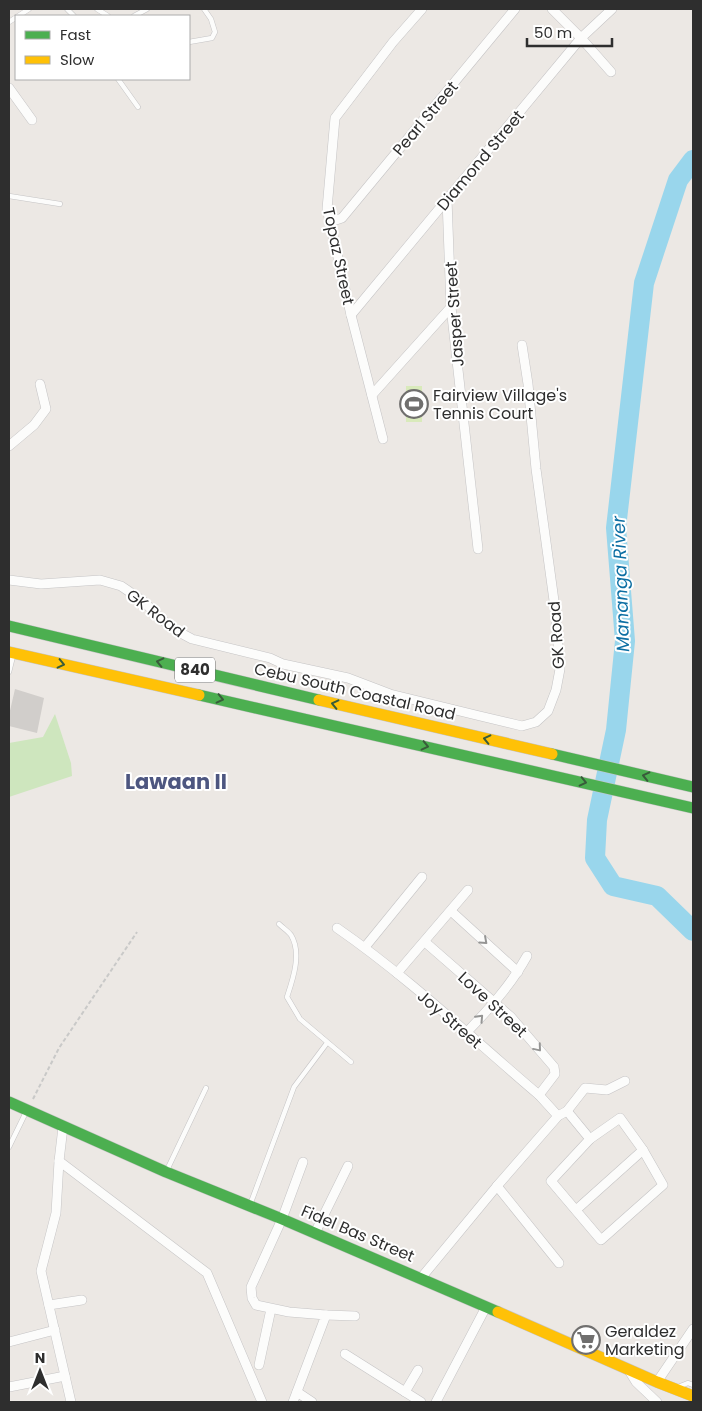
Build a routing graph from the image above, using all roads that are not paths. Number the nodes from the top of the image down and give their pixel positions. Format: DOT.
graph roads {
  1 [pos="147,9"];
  2 [pos="204,9"];
  3 [pos="422,9"];
  4 [pos="515,9"];
  5 [pos="552,9"];
  6 [pos="612,9"];
  7 [pos="136,15"];
  8 [pos="581,38"];
  9 [pos="190,42"];
  10 [pos="611,72"];
  11 [pos="119,80"];
  12 [pos="9,88"];
  13 [pos="138,107"];
  14 [pos="32,120"];
  15 [pos="9,196"];
  16 [pos="447,199"];
  17 [pos="60,204"];
  18 [pos="330,222"];
  19 [pos="451,307"];
  20 [pos="351,315"];
  21 [pos="522,345"];
  22 [pos="40,384"];
  23 [pos="372,395"];
  24 [pos="383,440"];
  25 [pos="9,446"];
  26 [pos="478,548"];
  27 [pos="9,580"];
  28 [pos="9,626"];
  29 [pos="11,653"];
  30 [pos="9,672"];
  31 [pos="693,787"];
  32 [pos="693,808"];
  33 [pos="422,877"];
  34 [pos="468,890"];
  35 [pos="451,911"];
  36 [pos="279,924"];
  37 [pos="337,928"];
  38 [pos="424,942"];
  39 [pos="365,947"];
  40 [pos="527,956"];
  41 [pos="518,972"];
  42 [pos="397,973"];
  43 [pos="494,1002"];
  44 [pos="466,1033"];
  45 [pos="327,1043"];
  46 [pos="351,1062"];
  47 [pos="625,1080"];
  48 [pos="206,1088"];
  49 [pos="539,1096"];
  50 [pos="9,1102"];
  51 [pos="27,1110"];
  52 [pos="567,1111"];
  53 [pos="558,1116"];
  54 [pos="63,1126"];
  55 [pos="590,1139"];
  56 [pos="9,1147"];
  57 [pos="643,1150"];
  58 [pos="59,1161"];
  59 [pos="303,1162"];
  60 [pos="348,1166"];
  61 [pos="166,1172"];
  62 [pos="496,1186"];
  63 [pos="249,1206"];
  64 [pos="576,1210"];
  65 [pos="282,1219"];
  66 [pos="315,1233"];
  67 [pos="559,1263"];
  68 [pos="421,1278"];
  69 [pos="82,1300"];
  70 [pos="49,1305"];
  71 [pos="486,1307"];
  72 [pos="271,1309"];
  73 [pos="326,1315"];
  74 [pos="355,1316"];
  75 [pos="693,1329"];
  76 [pos="55,1330"];
  77 [pos="9,1342"];
  78 [pos="345,1354"];
  79 [pos="258,1364"];
  80 [pos="628,1368"];
  81 [pos="418,1370"];
  82 [pos="65,1376"];
  83 [pos="657,1382"];
  84 [pos="693,1385"];
  85 [pos="9,1387"];
  86 [pos="674,1388"];
  87 [pos="297,1392"];
  88 [pos="405,1392"];
  89 [pos="693,1396"];
  90 [pos="71,1402"];
  91 [pos="262,1402"];
  92 [pos="293,1402"];
  93 [pos="312,1402"];
  94 [pos="421,1402"];
  95 [pos="436,1402"];
  96 [pos="657,1402"];
  1 -- 7 [label="lane"];
  2 -- 9 [label="lane"];
  3 -- 18 [label="street, Topaz Street"];
  4 -- 18 [label="street, Pearl Street"];
  5 -- 8 [label="street"];
  6 -- 8 [label="street, Diamond Street"];
  8 -- 10 [label="street"];
  8 -- 16 [label="street, Diamond Street"];
  11 -- 13 [label="lane"];
  12 -- 14 [label="street"];
  15 -- 17 [label="lane"];
  16 -- 19 [label="street, Jasper Street"];
  16 -- 20 [label="street, Diamond Street"];
  18 -- 20 [label="street, Topaz Street"];
  19 -- 23 [label="street"];
  19 -- 26 [label="street, Jasper Street"];
  20 -- 23 [label="street, Topaz Street"];
  21 -- 27 [label="street, GK Road"];
  22 -- 25 [label="street"];
  23 -- 24 [label="street, Topaz Street"];
  31 -- 28 [label="main road, Cebu South Coastal Road / 840, one-way"];
  29 -- 30 [label="lane"];
  29 -- 32 [label="main road, 840, one-way"];
  33 -- 39 [label="street"];
  34 -- 35 [label="street"];
  35 -- 38 [label="street"];
  35 -- 41 [label="street, one-way"];
  36 -- 45 [label="lane"];
  37 -- 39 [label="street, Joy Street"];
  38 -- 42 [label="street"];
  38 -- 43 [label="street, Love Street"];
  39 -- 42 [label="street, Joy Street"];
  40 -- 41 [label="street"];
  41 -- 43 [label="street"];
  42 -- 44 [label="street, Joy Street"];
  44 -- 43 [label="street, one-way"];
  43 -- 49 [label="street, Love Street, one-way"];
  44 -- 49 [label="street, Joy Street"];
  45 -- 46 [label="lane"];
  45 -- 63 [label="lane"];
  47 -- 52 [label="street"];
  48 -- 61 [label="lane"];
  49 -- 53 [label="street, Joy Street"];
  50 -- 51 [label="main road, Fidel Bas Street"];
  51 -- 54 [label="main road, Fidel Bas Street"];
  51 -- 56 [label="lane"];
  52 -- 53 [label="street"];
  52 -- 55 [label="street"];
  53 -- 62 [label="street"];
  54 -- 58 [label="street"];
  54 -- 61 [label="main road, Fidel Bas Street"];
  55 -- 57 [label="street"];
  55 -- 64 [label="street"];
  57 -- 64 [label="street"];
  57 -- 64 [label="street"];
  58 -- 70 [label="street"];
  58 -- 91 [label="street"];
  59 -- 65 [label="street"];
  60 -- 66 [label="street"];
  61 -- 63 [label="main road, Fidel Bas Street"];
  62 -- 67 [label="street"];
  62 -- 68 [label="street"];
  63 -- 65 [label="main road, Fidel Bas Street"];
  65 -- 66 [label="main road, Fidel Bas Street"];
  65 -- 72 [label="street"];
  66 -- 68 [label="main road, Fidel Bas Street"];
  68 -- 71 [label="main road, Fidel Bas Street"];
  69 -- 70 [label="street"];
  70 -- 76 [label="street"];
  71 -- 80 [label="main road, Fidel Bas Street"];
  71 -- 95 [label="street"];
  72 -- 73 [label="street"];
  72 -- 79 [label="street"];
  73 -- 74 [label="street"];
  73 -- 87 [label="street"];
  75 -- 83 [label="street"];
  76 -- 77 [label="street"];
  76 -- 82 [label="street"];
  78 -- 88 [label="street"];
  80 -- 83 [label="main road, Fidel Bas Street"];
  80 -- 96 [label="street"];
  81 -- 88 [label="street"];
  82 -- 85 [label="street"];
  82 -- 90 [label="street"];
  83 -- 86 [label="main road, Fidel Bas Street"];
  84 -- 86 [label="lane"];
  86 -- 89 [label="main road, Fidel Bas Street"];
  87 -- 92 [label="street"];
  87 -- 93 [label="street"];
  88 -- 94 [label="street"];
}
